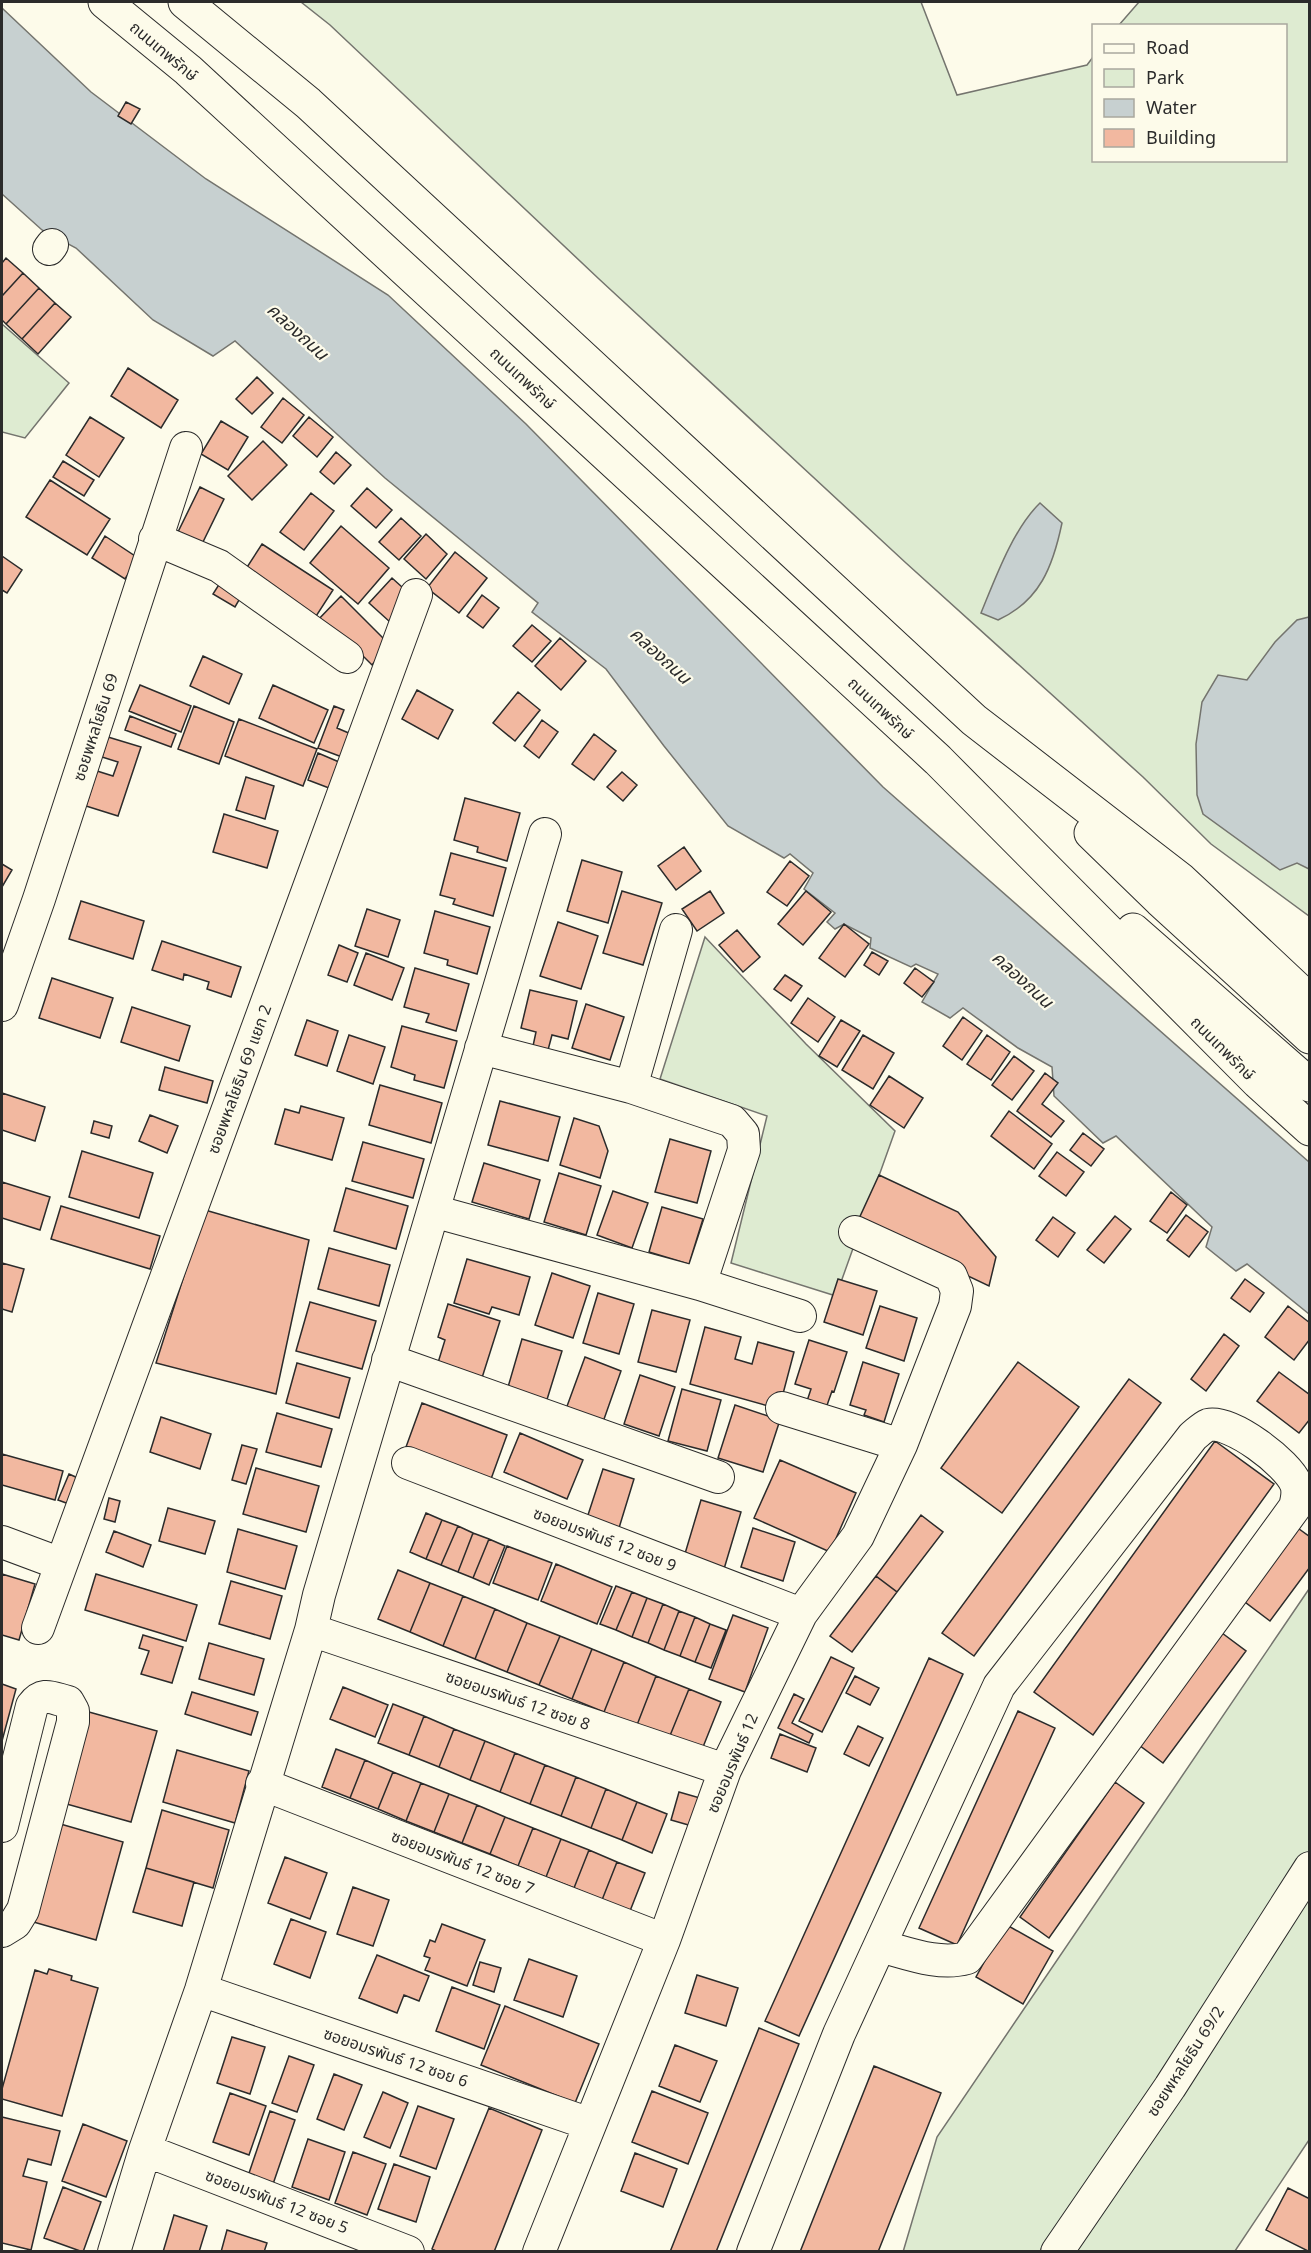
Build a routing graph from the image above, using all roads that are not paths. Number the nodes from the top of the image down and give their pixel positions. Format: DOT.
graph roads {
  1 [pos="105,2"];
  2 [pos="184,2"];
  3 [pos="186,448"];
  4 [pos="155,539"];
  5 [pos="417,595"];
  6 [pos="347,657"];
  7 [pos="975,720"];
  8 [pos="938,760"];
  9 [pos="545,834"];
  10 [pos="676,930"];
  11 [pos="1310,1001"];
  12 [pos="2,1005"];
  13 [pos="1310,1037"];
  14 [pos="482,1048"];
  15 [pos="1310,1085"];
  16 [pos="631,1086"];
  17 [pos="1310,1129"];
  18 [pos="433,1211"];
  19 [pos="855,1232"];
  20 [pos="700,1284"];
  21 [pos="800,1316"];
  22 [pos="388,1360"];
  23 [pos="782,1408"];
  24 [pos="901,1445"];
  25 [pos="408,1463"];
  26 [pos="718,1477"];
  27 [pos="2,1542"];
  28 [pos="61,1564"];
  29 [pos="801,1614"];
  30 [pos="38,1628"];
  31 [pos="312,1630"];
  32 [pos="725,1770"];
  33 [pos="262,1784"];
  34 [pos="2,1826"];
  35 [pos="1310,1868"];
  36 [pos="2,1931"];
  37 [pos="664,1940"];
  38 [pos="880,1946"];
  39 [pos="201,1990"];
  40 [pos="590,2124"];
  41 [pos="145,2151"];
  42 [pos="114,2252"];
  43 [pos="408,2252"];
  44 [pos="539,2252"];
  45 [pos="753,2252"];
  46 [pos="1057,2252"];
  1 -- 8 [label="main road, ถนนเทพรักษ์"];
  2 -- 7 [label="main road"];
  3 -- 4 [label="street, ซอยพหลโยธิน 69"];
  4 -- 6 [label="street"];
  4 -- 12 [label="street, ซอยพหลโยธิน 69"];
  5 -- 28 [label="street, ซอยพหลโยธิน 69 แยก 2"];
  7 -- 11 [label="main road"];
  7 -- 13 [label="main road"];
  8 -- 15 [label="main road, ถนนเทพรักษ์"];
  8 -- 17 [label="main road, ถนนเทพรักษ์"];
  9 -- 14 [label="street"];
  10 -- 16 [label="street"];
  14 -- 16 [label="street"];
  14 -- 18 [label="street"];
  16 -- 20 [label="street"];
  18 -- 20 [label="street"];
  18 -- 22 [label="street"];
  19 -- 24 [label="street, ซอยอมรพันธ์ 12"];
  20 -- 21 [label="street"];
  22 -- 26 [label="street"];
  22 -- 31 [label="street"];
  23 -- 24 [label="street"];
  24 -- 29 [label="street, ซอยอมรพันธ์ 12"];
  25 -- 29 [label="street, ซอยอมรพันธ์ 12 ซอย 9"];
  27 -- 28 [label="street"];
  28 -- 30 [label="street, ซอยพหลโยธิน 69 แยก 2"];
  29 -- 32 [label="street, ซอยอมรพันธ์ 12"];
  31 -- 32 [label="street, ซอยอมรพันธ์ 12 ซอย 8"];
  31 -- 33 [label="street"];
  32 -- 37 [label="street, ซอยอมรพันธ์ 12"];
  33 -- 37 [label="street, ซอยอมรพันธ์ 12 ซอย 7"];
  33 -- 39 [label="street"];
  34 -- 36 [label="street"];
  35 -- 46 [label="street, ซอยพหลโยธิน 69/2"];
  37 -- 40 [label="street, ซอยอมรพันธ์ 12"];
  38 -- 38 [label="street"];
  38 -- 45 [label="street"];
  39 -- 40 [label="street, ซอยอมรพันธ์ 12 ซอย 6"];
  39 -- 41 [label="street"];
  40 -- 44 [label="street, ซอยอมรพันธ์ 12"];
  41 -- 42 [label="street"];
  41 -- 43 [label="street, ซอยอมรพันธ์ 12 ซอย 5"];
}
